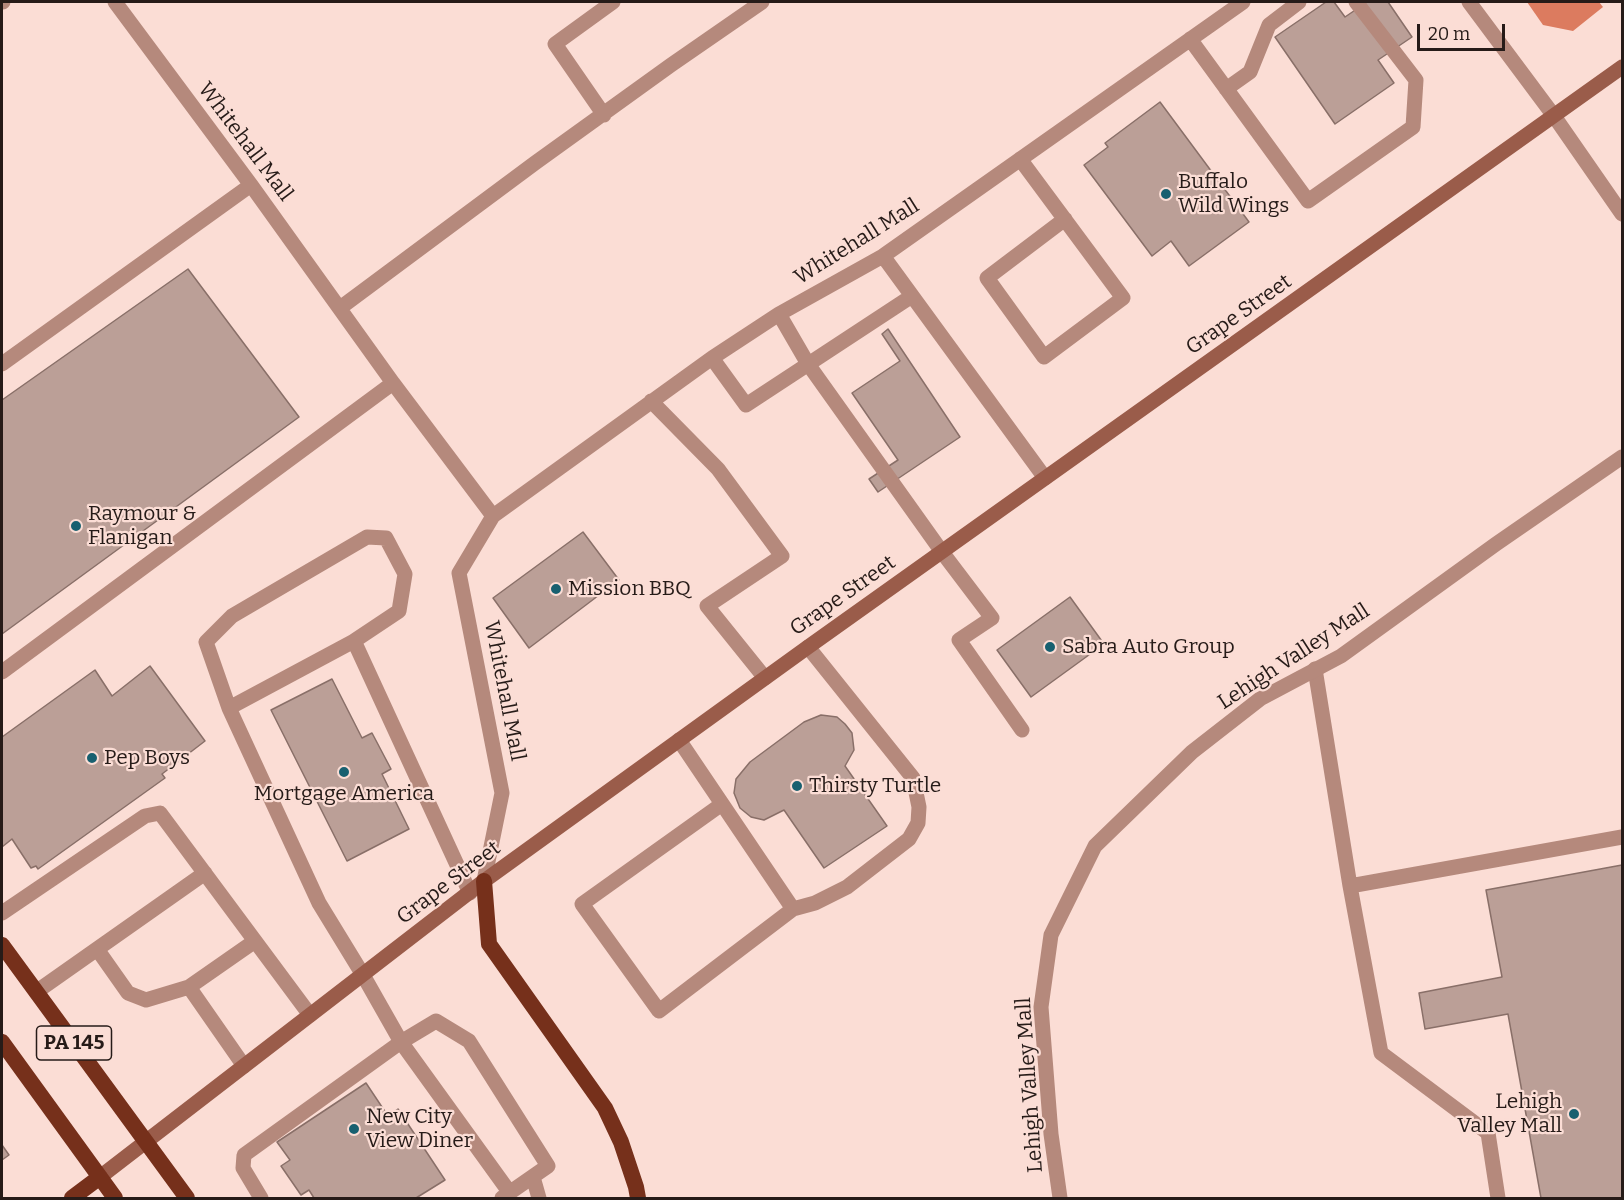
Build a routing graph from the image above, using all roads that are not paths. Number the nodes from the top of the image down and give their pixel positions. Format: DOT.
graph roads {
  1 [pos="115,2"];
  2 [pos="613,2"];
  3 [pos="762,2"];
  4 [pos="1243,2"];
  5 [pos="1299,2"];
  6 [pos="1356,2"];
  7 [pos="1469,2"];
  8 [pos="1190,39"];
  9 [pos="1623,67"];
  10 [pos="1226,88"];
  11 [pos="603,115"];
  12 [pos="1554,116"];
  13 [pos="1020,159"];
  14 [pos="251,185"];
  15 [pos="1623,214"];
  16 [pos="1065,219"];
  17 [pos="883,256"];
  18 [pos="912,296"];
  19 [pos="340,308"];
  20 [pos="779,314"];
  21 [pos="712,358"];
  22 [pos="2,364"];
  23 [pos="808,364"];
  24 [pos="393,383"];
  25 [pos="651,401"];
  26 [pos="1623,457"];
  27 [pos="1045,478"];
  28 [pos="493,516"];
  29 [pos="942,552"];
  30 [pos="354,641"];
  31 [pos="808,647"];
  32 [pos="1315,669"];
  33 [pos="2,672"];
  34 [pos="765,678"];
  35 [pos="229,708"];
  36 [pos="1022,730"];
  37 [pos="679,740"];
  38 [pos="722,804"];
  39 [pos="1623,837"];
  40 [pos="205,873"];
  41 [pos="484,881"];
  42 [pos="1350,886"];
  43 [pos="470,893"];
  44 [pos="793,909"];
  45 [pos="2,913"];
  46 [pos="255,941"];
  47 [pos="2,945"];
  48 [pos="97,949"];
  49 [pos="363,975"];
  50 [pos="189,987"];
  51 [pos="36,992"];
  52 [pos="310,1015"];
  53 [pos="2,1042"];
  54 [pos="401,1042"];
  55 [pos="244,1066"];
  56 [pos="146,1141"];
  57 [pos="100,1177"];
  58 [pos="533,1177"];
  59 [pos="506,1196"];
  60 [pos="72,1198"];
  61 [pos="115,1198"];
  62 [pos="187,1198"];
  63 [pos="261,1198"];
  64 [pos="539,1198"];
  65 [pos="638,1198"];
  66 [pos="1060,1198"];
  67 [pos="1498,1198"];
  1 -- 14 [label="street, Whitehall Mall"];
  2 -- 11 [label="street"];
  3 -- 11 [label="street"];
  4 -- 8 [label="street, Whitehall Mall"];
  5 -- 10 [label="street"];
  6 -- 10 [label="street"];
  7 -- 12 [label="street"];
  8 -- 10 [label="street"];
  8 -- 13 [label="street, Whitehall Mall"];
  9 -- 12 [label="main road, Grape Street"];
  11 -- 19 [label="street"];
  12 -- 15 [label="street"];
  12 -- 27 [label="main road, Grape Street"];
  13 -- 16 [label="street"];
  13 -- 17 [label="street, Whitehall Mall"];
  14 -- 19 [label="street, Whitehall Mall"];
  14 -- 22 [label="street"];
  16 -- 16 [label="street"];
  17 -- 18 [label="street"];
  17 -- 20 [label="street, Whitehall Mall"];
  18 -- 23 [label="street"];
  18 -- 27 [label="street"];
  19 -- 24 [label="street, Whitehall Mall"];
  20 -- 21 [label="street, Whitehall Mall"];
  20 -- 23 [label="street"];
  21 -- 23 [label="street"];
  21 -- 25 [label="street, Whitehall Mall"];
  23 -- 29 [label="street"];
  24 -- 28 [label="street, Whitehall Mall"];
  24 -- 33 [label="street"];
  25 -- 28 [label="street, Whitehall Mall"];
  25 -- 34 [label="street"];
  26 -- 32 [label="street, Lehigh Valley Mall"];
  27 -- 29 [label="main road, Grape Street"];
  28 -- 41 [label="street, Whitehall Mall"];
  29 -- 31 [label="main road, Grape Street"];
  29 -- 36 [label="street"];
  30 -- 35 [label="street"];
  30 -- 35 [label="street"];
  30 -- 43 [label="street"];
  31 -- 34 [label="main road, Grape Street"];
  31 -- 44 [label="street"];
  32 -- 42 [label="street"];
  32 -- 66 [label="street, Lehigh Valley Mall"];
  34 -- 37 [label="main road, Grape Street"];
  35 -- 49 [label="street"];
  37 -- 38 [label="street"];
  37 -- 41 [label="main road, Grape Street"];
  38 -- 44 [label="street"];
  38 -- 44 [label="street"];
  39 -- 42 [label="street"];
  40 -- 45 [label="street"];
  40 -- 46 [label="street"];
  40 -- 48 [label="street"];
  41 -- 43 [label="main road, Grape Street"];
  41 -- 65 [label="highway"];
  42 -- 67 [label="street"];
  43 -- 49 [label="main road, Grape Street"];
  46 -- 50 [label="street"];
  46 -- 52 [label="street"];
  47 -- 51 [label="highway, PA 145"];
  48 -- 50 [label="street"];
  48 -- 51 [label="street"];
  49 -- 52 [label="main road, Grape Street"];
  49 -- 54 [label="street"];
  50 -- 55 [label="street"];
  51 -- 56 [label="highway, PA 145"];
  52 -- 55 [label="main road, Grape Street"];
  53 -- 57 [label="highway, PA 145"];
  54 -- 58 [label="street"];
  54 -- 59 [label="street"];
  54 -- 63 [label="street"];
  55 -- 56 [label="main road, Grape Street"];
  56 -- 57 [label="main road, Grape Street"];
  56 -- 62 [label="highway, PA 145"];
  57 -- 60 [label="highway"];
  57 -- 61 [label="highway, PA 145"];
  58 -- 59 [label="street"];
  58 -- 64 [label="street"];
}
